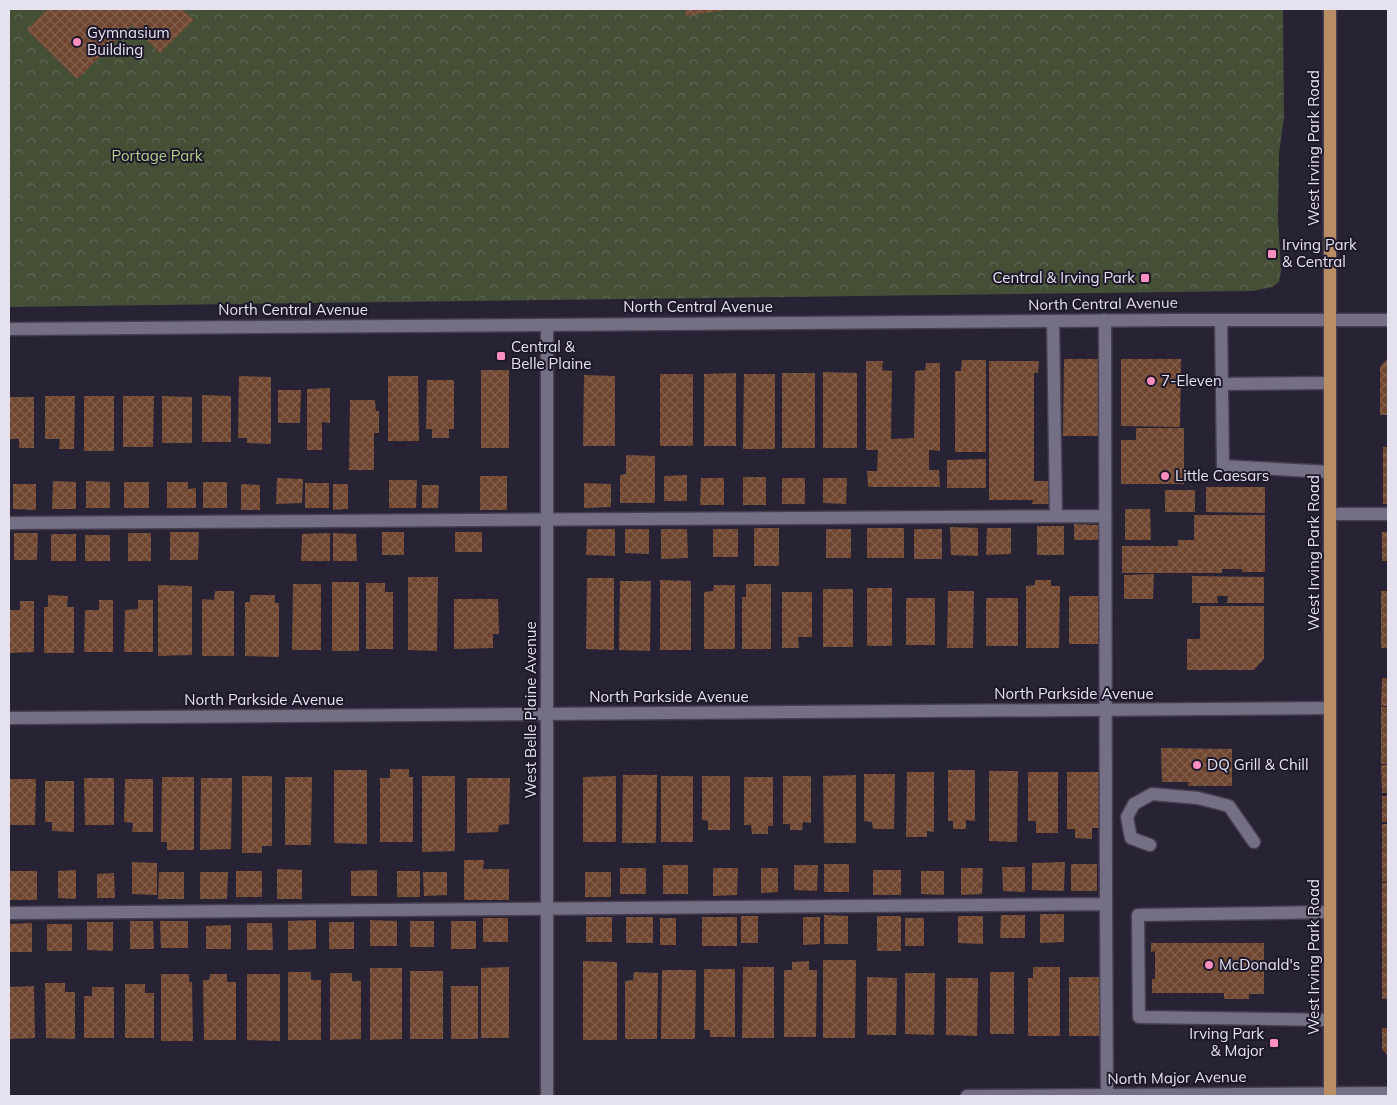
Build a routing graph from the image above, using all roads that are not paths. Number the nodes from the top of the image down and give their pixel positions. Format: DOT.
graph roads {
  1 [pos="1330,9"];
  2 [pos="1105,320"];
  3 [pos="1221,320"];
  4 [pos="1330,320"];
  5 [pos="1388,320"];
  6 [pos="1053,321"];
  7 [pos="547,325"];
  8 [pos="9,328"];
  9 [pos="1330,383"];
  10 [pos="1222,384"];
  11 [pos="1330,472"];
  12 [pos="1330,514"];
  13 [pos="1388,514"];
  14 [pos="1056,516"];
  15 [pos="1105,516"];
  16 [pos="547,519"];
  17 [pos="9,522"];
  18 [pos="1330,708"];
  19 [pos="1106,710"];
  20 [pos="547,714"];
  21 [pos="9,718"];
  22 [pos="1254,842"];
  23 [pos="1150,845"];
  24 [pos="1106,904"];
  25 [pos="546,908"];
  26 [pos="9,912"];
  27 [pos="1330,912"];
  28 [pos="1330,1020"];
  29 [pos="1388,1093"];
  30 [pos="1330,1095"];
  31 [pos="547,1096"];
  32 [pos="967,1096"];
  33 [pos="1107,1096"];
  34 [pos="1141,1096"];
  1 -- 4 [label="main road, West Irving Park Road"];
  2 -- 3 [label="street, North Central Avenue"];
  2 -- 6 [label="street, North Central Avenue"];
  2 -- 15 [label="street"];
  3 -- 4 [label="street, North Central Avenue"];
  3 -- 10 [label="street"];
  4 -- 5 [label="street, North Central Avenue"];
  4 -- 9 [label="main road, West Irving Park Road"];
  6 -- 7 [label="street, North Central Avenue"];
  6 -- 14 [label="street"];
  7 -- 8 [label="street, North Central Avenue"];
  7 -- 16 [label="street, West Belle Plaine Avenue"];
  9 -- 10 [label="street"];
  9 -- 11 [label="main road, West Irving Park Road"];
  10 -- 11 [label="street"];
  11 -- 12 [label="main road, West Irving Park Road"];
  12 -- 13 [label="street"];
  12 -- 18 [label="main road, West Irving Park Road"];
  14 -- 15 [label="street"];
  14 -- 16 [label="street"];
  15 -- 19 [label="street"];
  16 -- 17 [label="street"];
  16 -- 20 [label="street, West Belle Plaine Avenue"];
  18 -- 19 [label="street, North Parkside Avenue"];
  18 -- 27 [label="main road, West Irving Park Road"];
  19 -- 20 [label="street, North Parkside Avenue"];
  19 -- 24 [label="street"];
  20 -- 21 [label="street, North Parkside Avenue"];
  20 -- 25 [label="street, West Belle Plaine Avenue"];
  22 -- 23 [label="street"];
  24 -- 25 [label="street"];
  24 -- 33 [label="street"];
  25 -- 26 [label="street"];
  25 -- 31 [label="street, West Belle Plaine Avenue"];
  27 -- 28 [label="main road, West Irving Park Road"];
  27 -- 28 [label="street"];
  28 -- 30 [label="main road, West Irving Park Road"];
  29 -- 30 [label="street, North Major Avenue"];
  30 -- 34 [label="street, North Major Avenue"];
  32 -- 33 [label="street, North Major Avenue"];
  33 -- 34 [label="street, North Major Avenue"];
}
